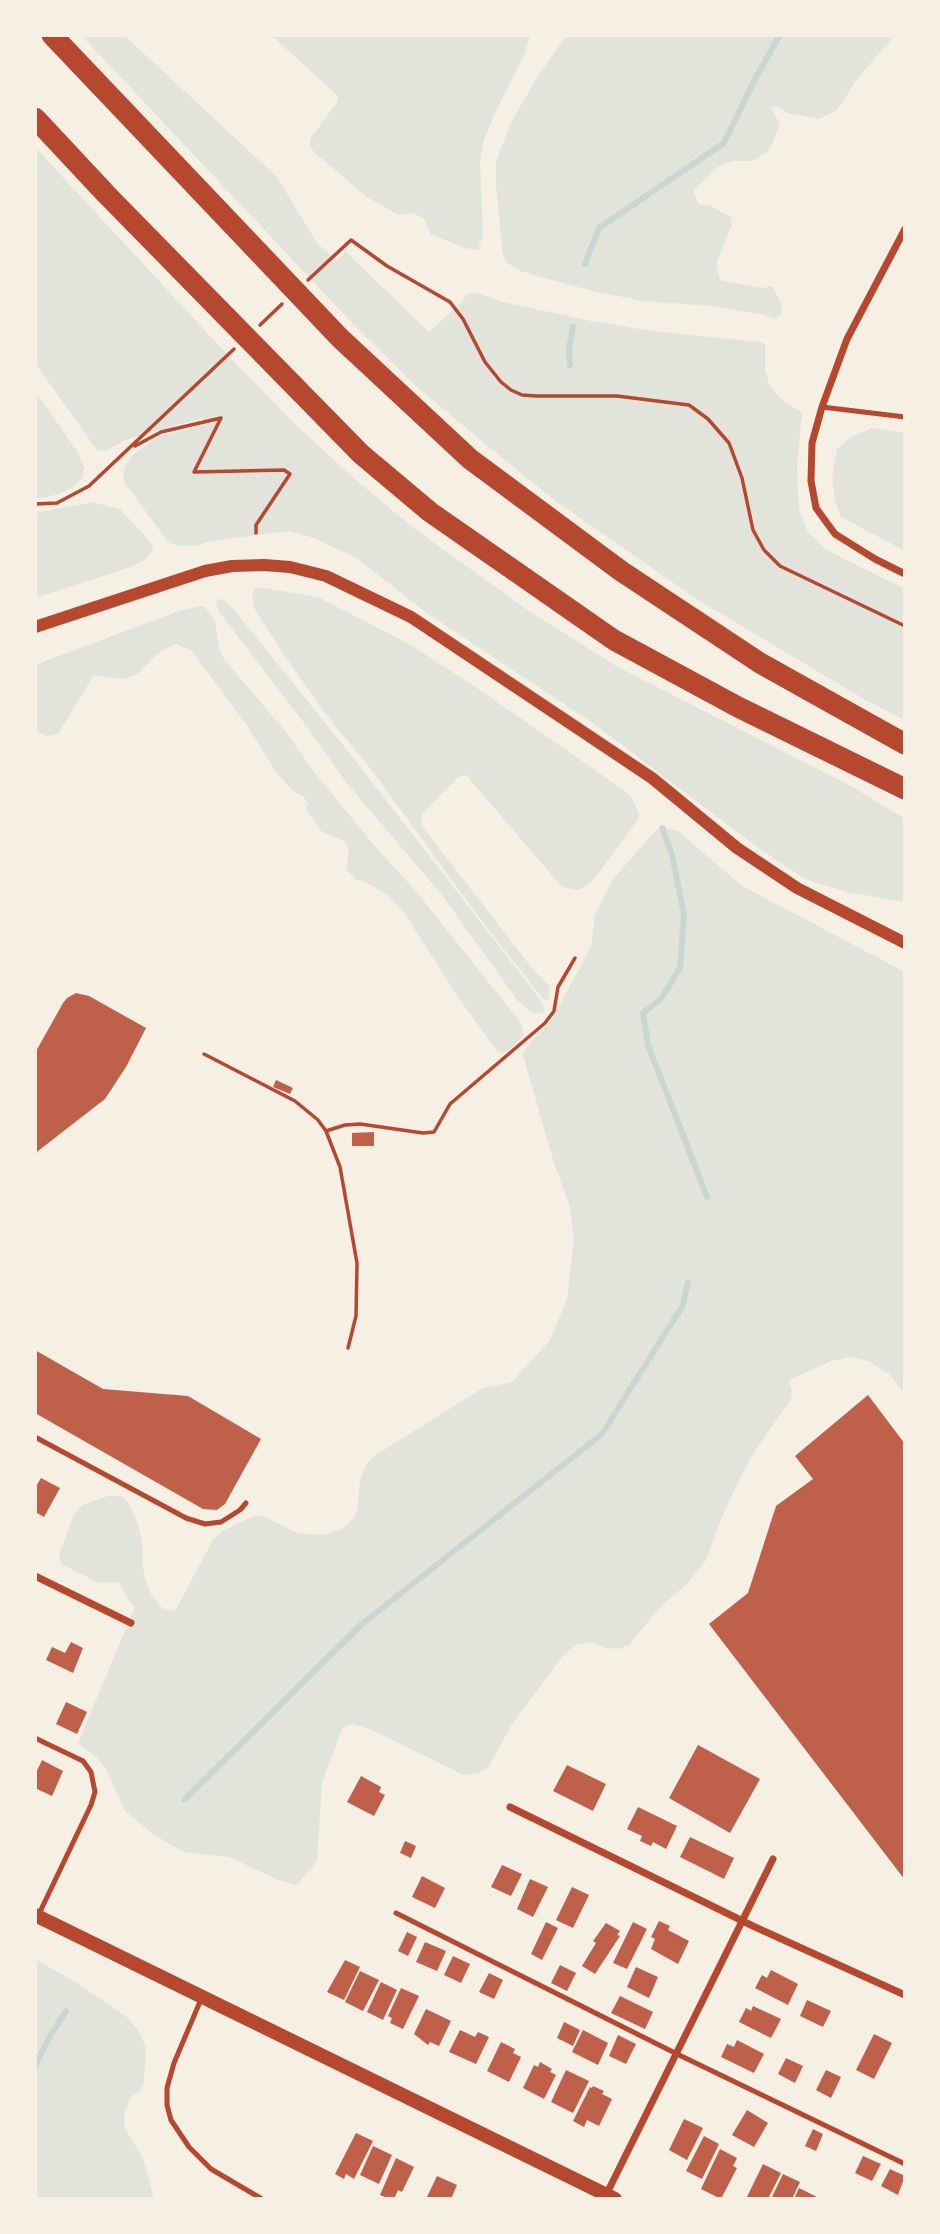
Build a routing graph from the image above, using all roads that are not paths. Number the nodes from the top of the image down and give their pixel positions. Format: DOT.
graph roads {
  1 [pos="52,35"];
  2 [pos="35,118"];
  3 [pos="905,229"];
  4 [pos="822,407"];
  5 [pos="905,417"];
  6 [pos="905,574"];
  7 [pos="35,627"];
  8 [pos="905,744"];
  9 [pos="855,765"];
  10 [pos="905,789"];
  11 [pos="905,802"];
  12 [pos="905,943"];
  13 [pos="35,1437"];
  14 [pos="246,1503"];
  15 [pos="35,1576"];
  16 [pos="131,1623"];
  17 [pos="35,1738"];
  18 [pos="510,1807"];
  19 [pos="773,1859"];
  20 [pos="396,1913"];
  21 [pos="37,1916"];
  22 [pos="742,1920"];
  23 [pos="905,1995"];
  24 [pos="202,1997"];
  25 [pos="677,2053"];
  26 [pos="905,2164"];
  27 [pos="609,2198"];
  28 [pos="262,2199"];
  1 -- 8 [label="highway"];
  2 -- 9 [label="highway"];
  3 -- 4 [label="street"];
  4 -- 5 [label="lane"];
  4 -- 6 [label="street"];
  7 -- 12 [label="street"];
  9 -- 10 [label="highway"];
  9 -- 11 [label="highway"];
  13 -- 14 [label="lane"];
  15 -- 16 [label="street"];
  17 -- 21 [label="lane"];
  18 -- 22 [label="street"];
  19 -- 22 [label="street"];
  20 -- 25 [label="lane"];
  21 -- 24 [label="main road"];
  22 -- 23 [label="street"];
  22 -- 25 [label="street"];
  24 -- 27 [label="main road"];
  24 -- 28 [label="lane"];
  25 -- 26 [label="lane"];
  25 -- 27 [label="street"];
}
